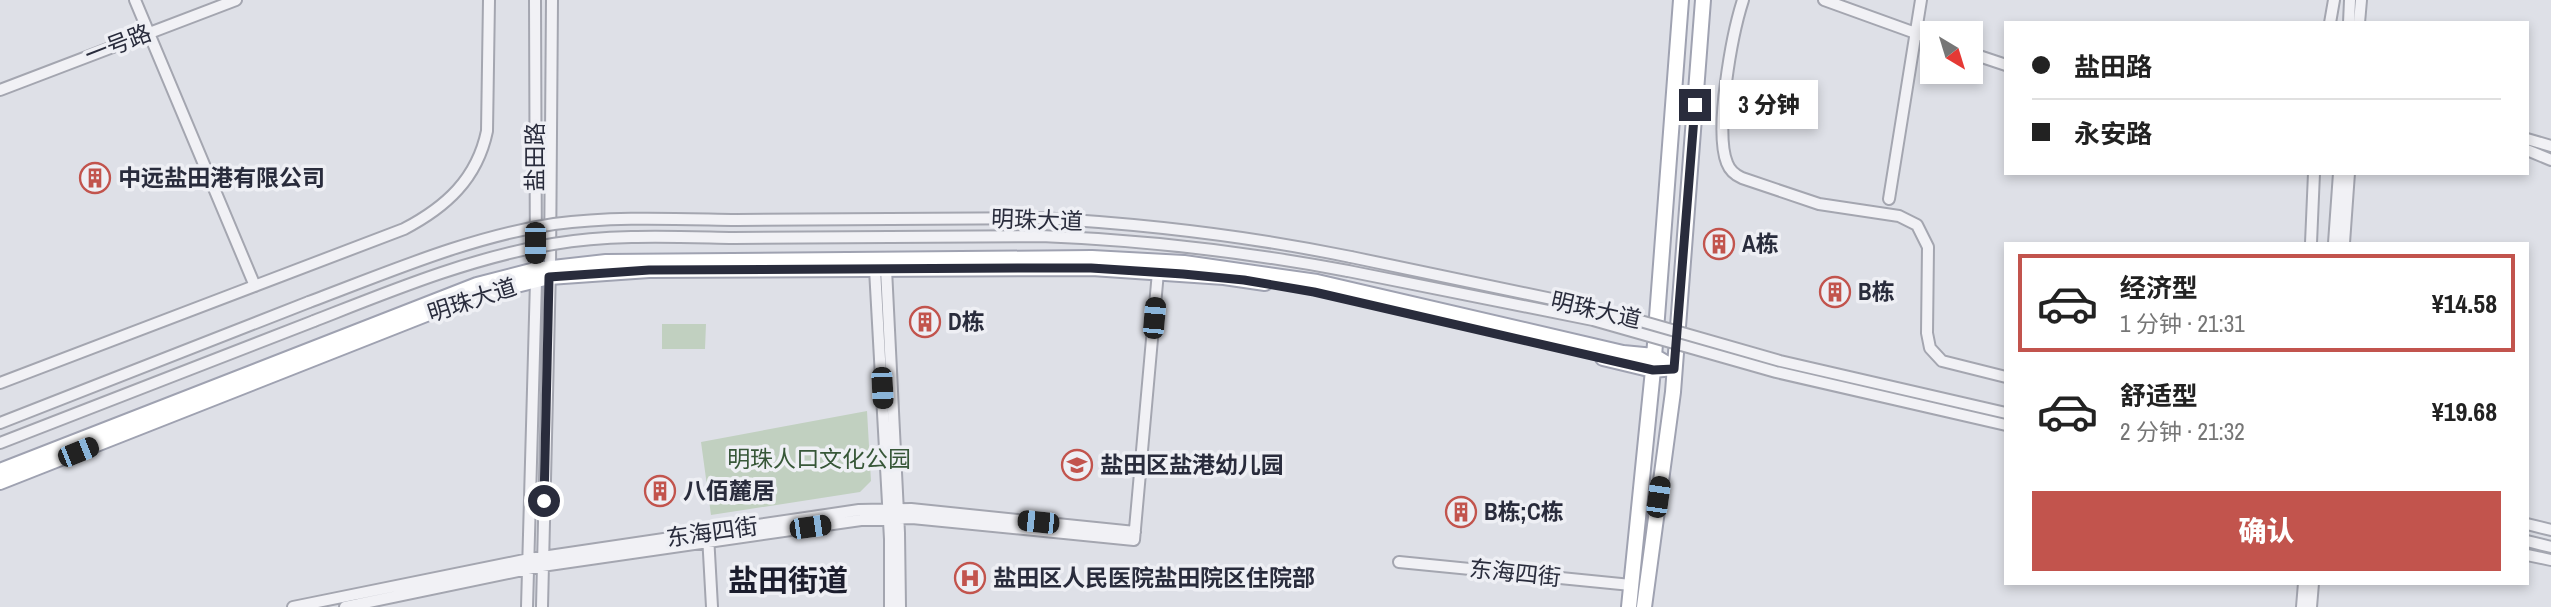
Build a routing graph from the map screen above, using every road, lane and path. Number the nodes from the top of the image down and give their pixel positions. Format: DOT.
graph roads {
  1 [pos="135,0"];
  2 [pos="236,0"];
  3 [pos="489,0"];
  4 [pos="535,0"];
  5 [pos="552,0"];
  6 [pos="1681,0"];
  7 [pos="1703,0"];
  8 [pos="1743,0"];
  9 [pos="1824,0"];
  10 [pos="1921,0"];
  11 [pos="2334,0"];
  12 [pos="2350,0"];
  13 [pos="2361,0"];
  14 [pos="2330,21"];
  15 [pos="2349,21"];
  16 [pos="2359,21"];
  17 [pos="149,32"];
  18 [pos="1916,33"];
  19 [pos="1920,34"];
  20 [pos="1983,57"];
  21 [pos="2004,64"];
  22 [pos="0,90"];
  23 [pos="2529,140"];
  24 [pos="2551,146"];
  25 [pos="2529,151"];
  26 [pos="2551,160"];
  27 [pos="2314,175"];
  28 [pos="2339,175"];
  29 [pos="2349,175"];
  30 [pos="1889,199"];
  31 [pos="2311,242"];
  32 [pos="2334,242"];
  33 [pos="2344,242"];
  34 [pos="880,269"];
  35 [pos="1158,272"];
  36 [pos="542,274"];
  37 [pos="255,286"];
  38 [pos="1654,363"];
  39 [pos="1674,369"];
  40 [pos="2004,376"];
  41 [pos="0,383"];
  42 [pos="2004,413"];
  43 [pos="0,424"];
  44 [pos="2004,425"];
  45 [pos="0,443"];
  46 [pos="0,471"];
  47 [pos="0,482"];
  48 [pos="894,514"];
  49 [pos="2529,527"];
  50 [pos="2551,532"];
  51 [pos="708,537"];
  52 [pos="2529,542"];
  53 [pos="2551,547"];
  54 [pos="2529,555"];
  55 [pos="2551,560"];
  56 [pos="542,561"];
  57 [pos="1399,562"];
  58 [pos="528,564"];
  59 [pos="1631,585"];
  60 [pos="2304,585"];
  61 [pos="2313,585"];
  62 [pos="330,603"];
  63 [pos="293,607"];
  64 [pos="345,607"];
  65 [pos="527,607"];
  66 [pos="542,607"];
  67 [pos="712,607"];
  68 [pos="890,607"];
  69 [pos="900,607"];
  70 [pos="1629,607"];
  71 [pos="1644,607"];
  72 [pos="2302,607"];
  73 [pos="2311,607"];
  1 -- 17 [label="street"];
  2 -- 17 [label="street, 一号路"];
  3 -- 37 [label="street"];
  4 -- 36 [label="street, 盐田路"];
  5 -- 36 [label="street, 盐田路"];
  6 -- 38 [label="main road"];
  7 -- 39 [label="main road"];
  8 -- 40 [label="street"];
  9 -- 18 [label="street"];
  10 -- 18 [label="street"];
  11 -- 14 [label="street"];
  12 -- 15 [label="street"];
  13 -- 16 [label="street"];
  17 -- 22 [label="street, 一号路"];
  17 -- 37 [label="street"];
  18 -- 19 [label="street"];
  18 -- 30 [label="street"];
  20 -- 21 [label="street"];
  23 -- 24 [label="street"];
  25 -- 26 [label="street"];
  27 -- 31 [label="street"];
  28 -- 32 [label="street"];
  29 -- 33 [label="street"];
  34 -- 35 [label="main road, 明珠大道"];
  34 -- 36 [label="main road, 明珠大道"];
  34 -- 48 [label="street"];
  35 -- 38 [label="main road, 明珠大道"];
  35 -- 48 [label="street, 东海四街"];
  36 -- 38 [label="main road, 明珠大道"];
  36 -- 46 [label="main road, 明珠大道"];
  36 -- 47 [label="main road, 明珠大道"];
  36 -- 56 [label="street, 盐田路"];
  36 -- 58 [label="street, 盐田路"];
  37 -- 41 [label="street"];
  38 -- 39 [label="main road, 明珠大道"];
  38 -- 59 [label="main road"];
  39 -- 71 [label="main road"];
  42 -- 43 [label="street, 明珠大道, bridge"];
  44 -- 45 [label="street, 明珠大道, bridge"];
  48 -- 51 [label="street, 东海四街"];
  48 -- 68 [label="street"];
  48 -- 69 [label="street"];
  49 -- 50 [label="street"];
  51 -- 56 [label="street, 东海四街"];
  51 -- 67 [label="street"];
  52 -- 53 [label="street"];
  54 -- 55 [label="street"];
  56 -- 58 [label="street, 东海四街"];
  56 -- 66 [label="street, 盐田路"];
  57 -- 59 [label="street, 东海四街"];
  58 -- 62 [label="street, 东海四街"];
  58 -- 64 [label="street, 东海四街"];
  58 -- 65 [label="street, 盐田路"];
  59 -- 70 [label="main road"];
  60 -- 72 [label="street"];
  61 -- 73 [label="street"];
  62 -- 63 [label="street, 东海四街"];
}
